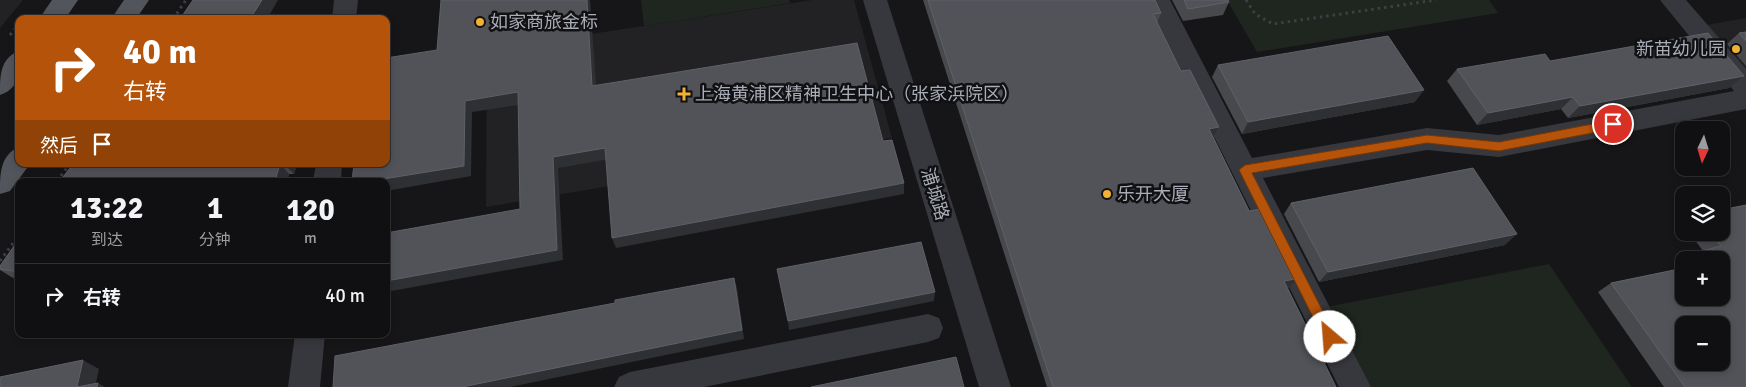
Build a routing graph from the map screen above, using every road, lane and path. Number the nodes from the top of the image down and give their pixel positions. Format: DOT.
graph roads {
  1 [pos="66,0"];
  2 [pos="137,0"];
  3 [pos="186,0"];
  4 [pos="346,0"];
  5 [pos="874,0"];
  6 [pos="1158,0"];
  7 [pos="1246,0"];
  8 [pos="1436,0"];
  9 [pos="1672,0"];
  10 [pos="54,15"];
  11 [pos="126,15"];
  12 [pos="176,15"];
  13 [pos="344,15"];
  14 [pos="15,66"];
  15 [pos="0,85"];
  16 [pos="1746,87"];
  17 [pos="1746,99"];
  18 [pos="15,163"];
  19 [pos="68,167"];
  20 [pos="1245,170"];
  21 [pos="59,178"];
  22 [pos="0,183"];
  23 [pos="15,240"];
  24 [pos="0,261"];
  25 [pos="928,328"];
  26 [pos="310,338"];
  27 [pos="304,387"];
  28 [pos="630,387"];
  29 [pos="995,387"];
  30 [pos="1355,387"];
  1 -- 10 [label="main road"];
  2 -- 11 [label="main road"];
  3 -- 12 [label="path"];
  4 -- 13 [label="street"];
  5 -- 29 [label="street, 浦城路"];
  6 -- 20 [label="street"];
  7 -- 8 [label="path"];
  9 -- 16 [label="street"];
  14 -- 15 [label="main road"];
  17 -- 20 [label="street"];
  18 -- 22 [label="main road"];
  19 -- 21 [label="path"];
  20 -- 30 [label="street"];
  23 -- 24 [label="path"];
  25 -- 28 [label="street"];
  26 -- 27 [label="street"];
}
